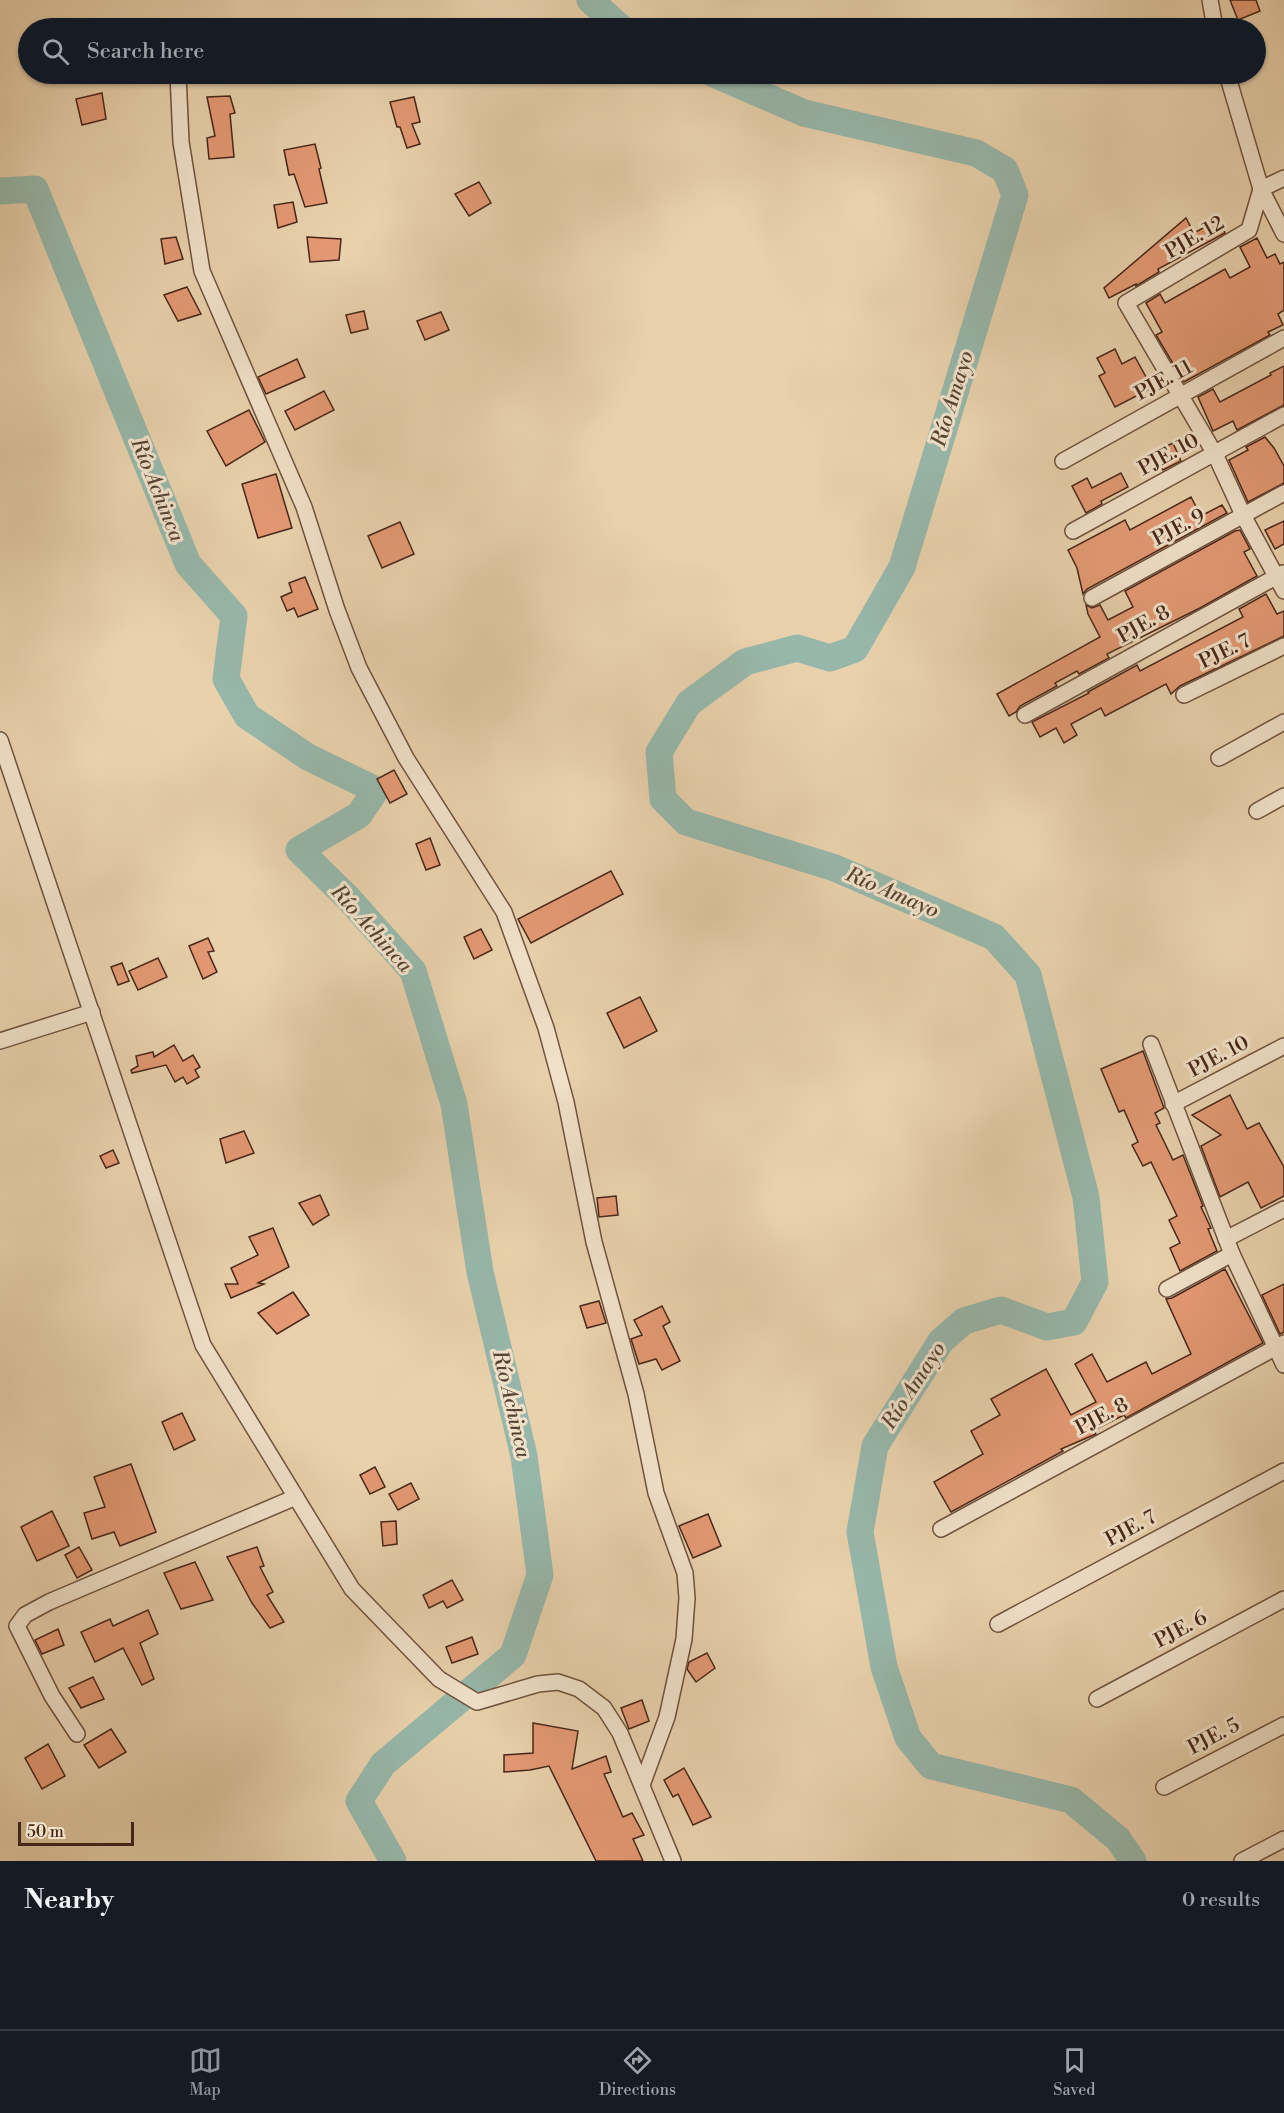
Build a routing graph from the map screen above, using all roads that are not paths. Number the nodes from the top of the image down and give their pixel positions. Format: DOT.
graph roads {
  1 [pos="1210,0"];
  2 [pos="1213,18"];
  3 [pos="178,84"];
  4 [pos="1230,84"];
  5 [pos="1284,178"];
  6 [pos="1261,189"];
  7 [pos="1284,234"];
  8 [pos="1284,338"];
  9 [pos="1181,396"];
  10 [pos="1284,415"];
  11 [pos="1215,454"];
  12 [pos="1063,461"];
  13 [pos="1284,493"];
  14 [pos="1244,517"];
  15 [pos="1073,531"];
  16 [pos="1280,575"];
  17 [pos="1284,591"];
  18 [pos="1092,598"];
  19 [pos="1284,646"];
  20 [pos="1184,695"];
  21 [pos="1025,715"];
  22 [pos="1284,722"];
  23 [pos="0,740"];
  24 [pos="1219,758"];
  25 [pos="1284,796"];
  26 [pos="1257,811"];
  27 [pos="92,1012"];
  28 [pos="0,1041"];
  29 [pos="1151,1044"];
  30 [pos="1284,1046"];
  31 [pos="1173,1104"];
  32 [pos="1284,1209"];
  33 [pos="1229,1246"];
  34 [pos="1167,1289"];
  35 [pos="1280,1345"];
  36 [pos="1284,1365"];
  37 [pos="1284,1471"];
  38 [pos="296,1497"];
  39 [pos="941,1529"];
  40 [pos="1284,1599"];
  41 [pos="998,1624"];
  42 [pos="1097,1699"];
  43 [pos="1284,1725"];
  44 [pos="77,1734"];
  45 [pos="642,1785"];
  46 [pos="1164,1788"];
  47 [pos="1284,1839"];
  48 [pos="673,1861"];
  49 [pos="1242,1861"];
  1 -- 2 [label="street"];
  3 -- 45 [label="street"];
  4 -- 6 [label="street"];
  5 -- 6 [label="street"];
  6 -- 7 [label="street"];
  6 -- 9 [label="street, PJE. 12"];
  8 -- 9 [label="street, PJE. 11"];
  9 -- 11 [label="street"];
  9 -- 12 [label="street, PJE. 11"];
  10 -- 11 [label="street, PJE. 10"];
  11 -- 14 [label="street"];
  11 -- 15 [label="street, PJE. 10"];
  13 -- 14 [label="street, PJE. 9"];
  14 -- 16 [label="street"];
  14 -- 18 [label="street, PJE. 9"];
  16 -- 17 [label="street"];
  16 -- 21 [label="street, PJE. 8"];
  19 -- 20 [label="street, PJE. 7"];
  22 -- 24 [label="street"];
  23 -- 27 [label="street"];
  25 -- 26 [label="street"];
  27 -- 28 [label="street"];
  27 -- 38 [label="street"];
  29 -- 31 [label="street"];
  30 -- 31 [label="street, PJE. 10"];
  31 -- 33 [label="street"];
  32 -- 33 [label="street"];
  33 -- 34 [label="street"];
  33 -- 35 [label="street"];
  35 -- 36 [label="street"];
  35 -- 39 [label="street, PJE. 8"];
  37 -- 41 [label="street, PJE. 7"];
  38 -- 44 [label="street"];
  38 -- 45 [label="street"];
  40 -- 42 [label="street, PJE. 6"];
  43 -- 46 [label="street, PJE. 5"];
  45 -- 48 [label="street"];
  47 -- 49 [label="street"];
}
